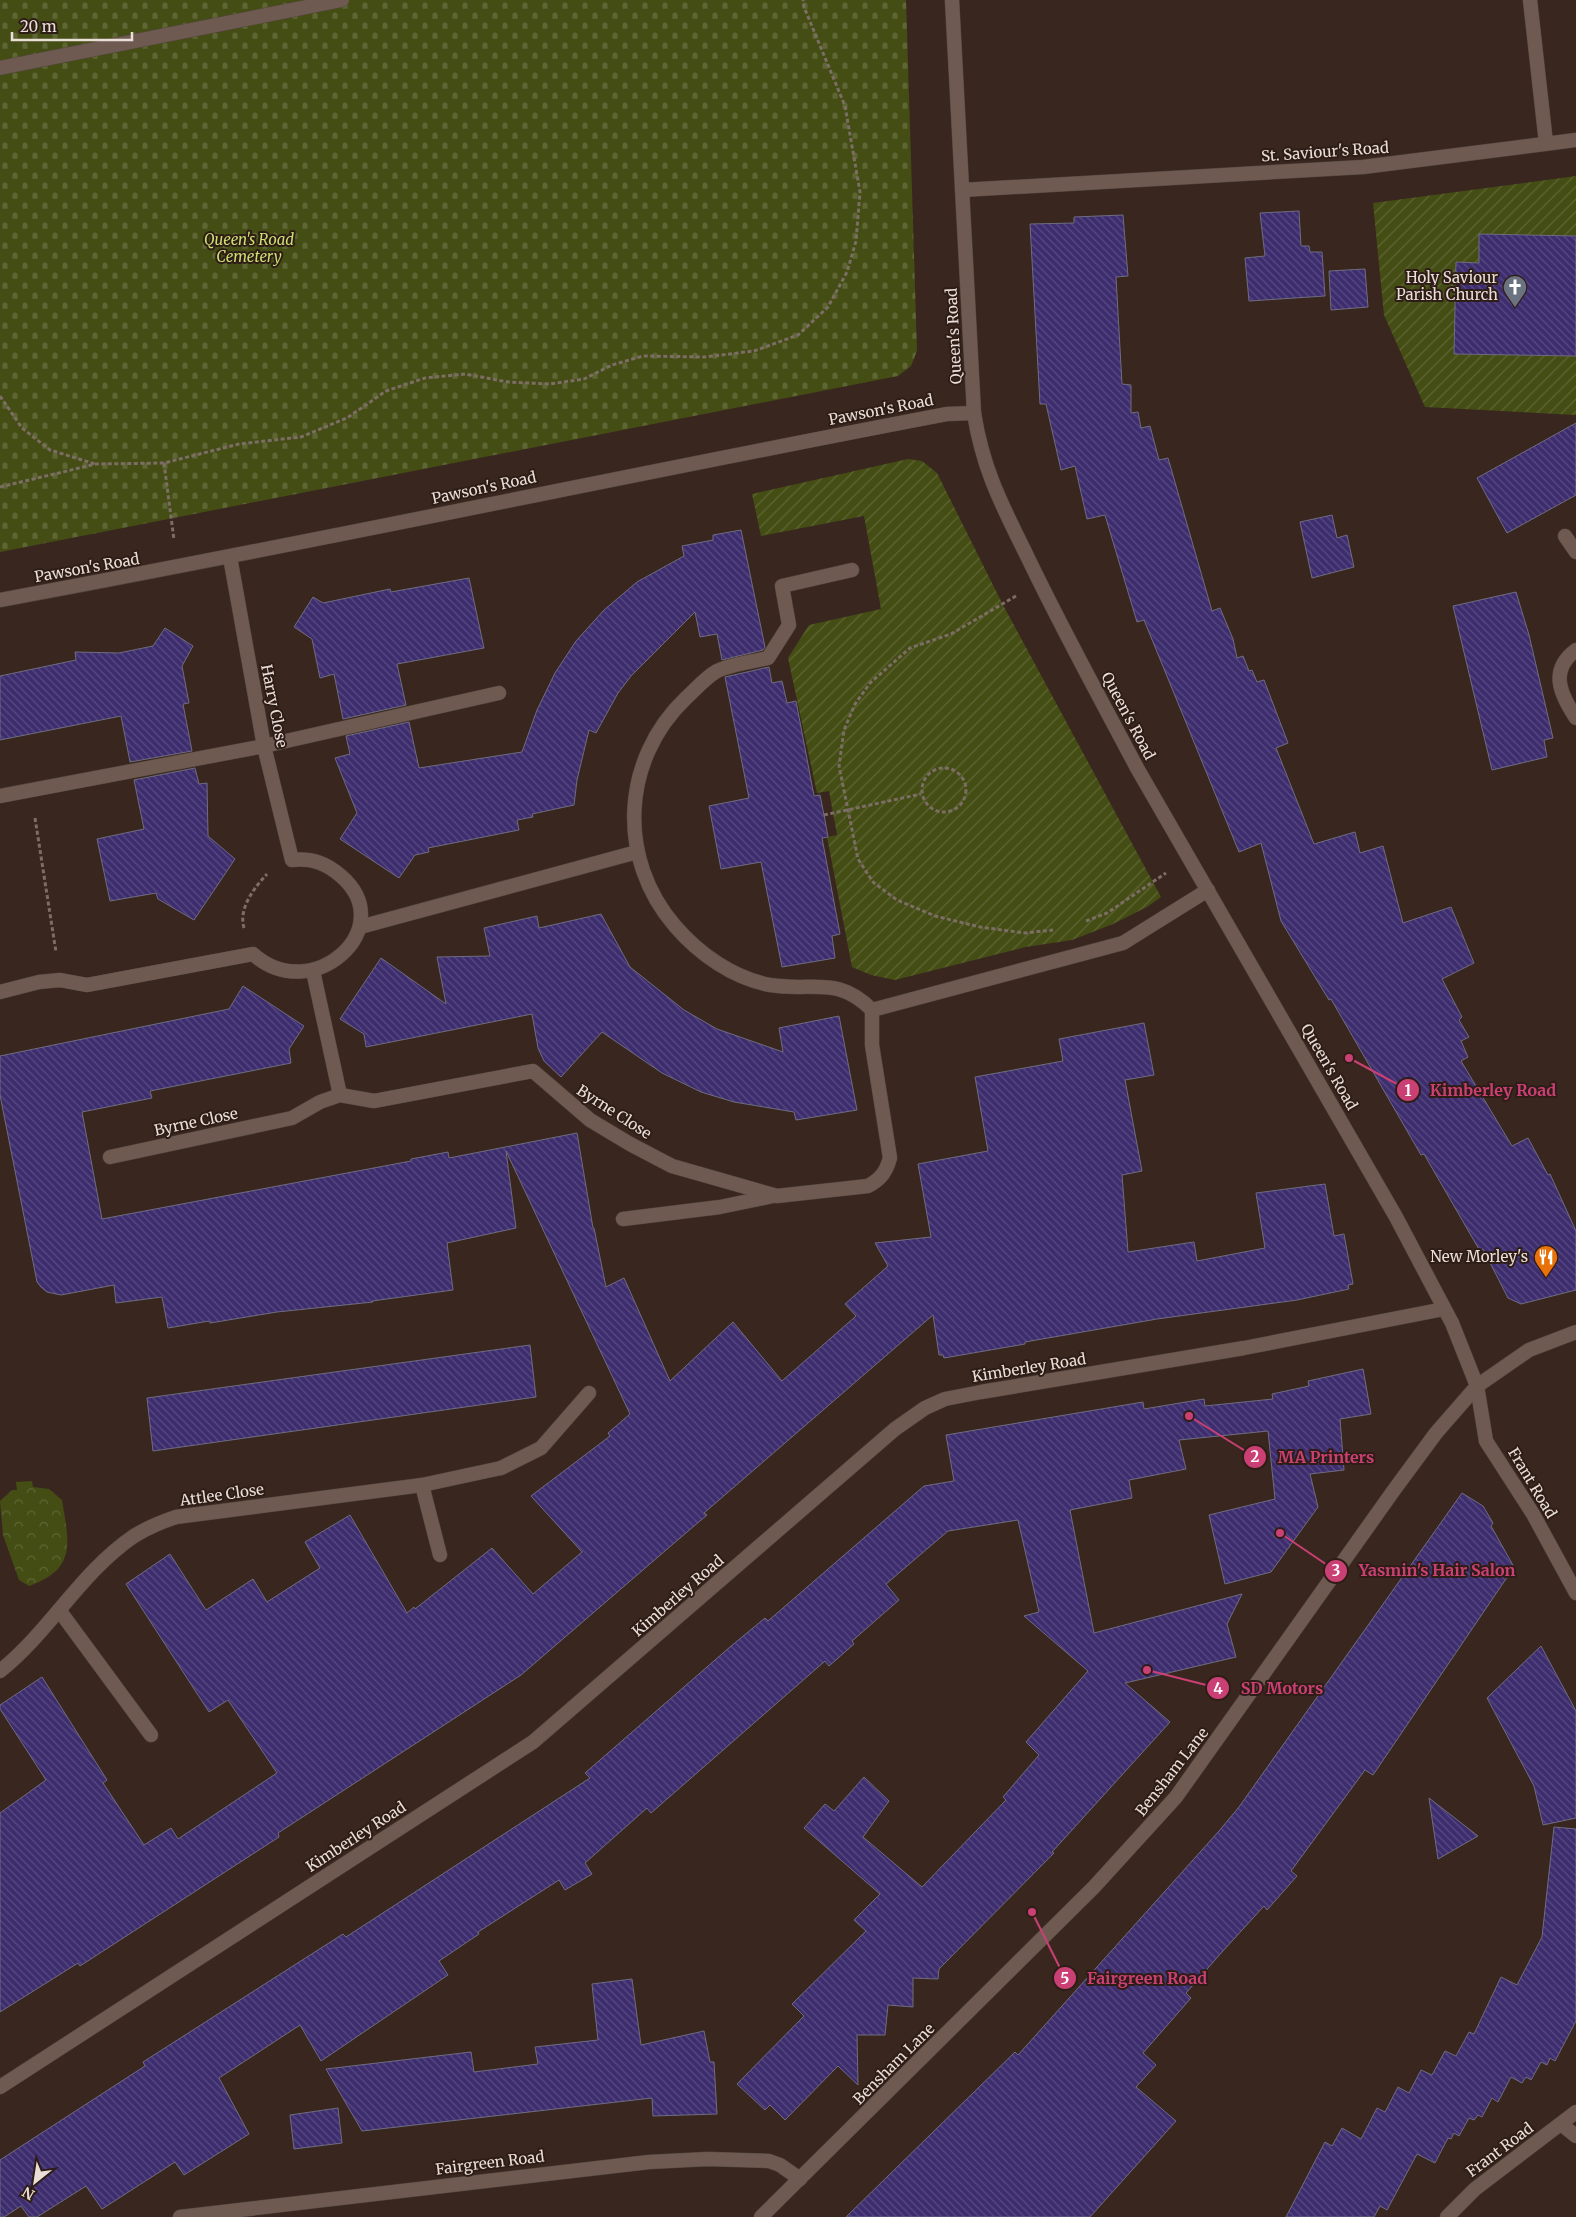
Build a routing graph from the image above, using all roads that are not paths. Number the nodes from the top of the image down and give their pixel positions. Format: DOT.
graph roads {
  1 [pos="342,0"];
  2 [pos="952,0"];
  3 [pos="1530,0"];
  4 [pos="0,68"];
  5 [pos="1576,140"];
  6 [pos="1546,143"];
  7 [pos="962,190"];
  8 [pos="974,413"];
  9 [pos="1565,536"];
  10 [pos="1576,552"];
  11 [pos="230,557"];
  12 [pos="852,570"];
  13 [pos="0,600"];
  14 [pos="1576,650"];
  15 [pos="499,694"];
  16 [pos="1576,718"];
  17 [pos="264,746"];
  18 [pos="0,796"];
  19 [pos="637,852"];
  20 [pos="1208,890"];
  21 [pos="360,927"];
  22 [pos="313,971"];
  23 [pos="0,992"];
  24 [pos="872,1010"];
  25 [pos="340,1094"];
  26 [pos="110,1156"];
  27 [pos="776,1196"];
  28 [pos="623,1219"];
  29 [pos="1444,1309"];
  30 [pos="1576,1332"];
  31 [pos="1477,1386"];
  32 [pos="589,1394"];
  33 [pos="422,1485"];
  34 [pos="440,1555"];
  35 [pos="1576,1593"];
  36 [pos="59,1610"];
  37 [pos="0,1671"];
  38 [pos="151,1735"];
  39 [pos="0,2087"];
  40 [pos="1576,2112"];
  41 [pos="1561,2124"];
  42 [pos="1576,2136"];
  43 [pos="800,2179"];
  44 [pos="180,2217"];
  45 [pos="761,2217"];
  46 [pos="1447,2217"];
  1 -- 4 [label="street"];
  2 -- 7 [label="street, Queen's Road"];
  3 -- 6 [label="street"];
  5 -- 6 [label="street, St. Saviour's Road"];
  6 -- 7 [label="street, St. Saviour's Road"];
  7 -- 8 [label="street, Queen's Road"];
  8 -- 11 [label="street, Pawson's Road"];
  8 -- 20 [label="street, Queen's Road"];
  9 -- 10 [label="street"];
  11 -- 13 [label="street, Pawson's Road"];
  11 -- 17 [label="street, Harry Close"];
  12 -- 19 [label="street"];
  14 -- 16 [label="street"];
  15 -- 17 [label="street"];
  17 -- 18 [label="street"];
  17 -- 21 [label="street, Harry Close"];
  19 -- 21 [label="street"];
  19 -- 24 [label="street"];
  20 -- 24 [label="street"];
  20 -- 29 [label="street, Queen's Road"];
  21 -- 22 [label="street"];
  22 -- 23 [label="street"];
  22 -- 25 [label="street"];
  24 -- 27 [label="street, Byrne Close"];
  25 -- 26 [label="street, Byrne Close"];
  25 -- 27 [label="street, Byrne Close"];
  27 -- 28 [label="street"];
  29 -- 31 [label="street, Queen's Road"];
  29 -- 39 [label="street, Kimberley Road"];
  30 -- 31 [label="street, Bensham Lane"];
  31 -- 35 [label="street, Frant Road"];
  31 -- 43 [label="street, Bensham Lane"];
  32 -- 33 [label="street, Attlee Close"];
  33 -- 34 [label="street"];
  33 -- 36 [label="street, Attlee Close"];
  36 -- 37 [label="street, Attlee Close"];
  36 -- 38 [label="street"];
  40 -- 41 [label="street, Frant Road"];
  41 -- 42 [label="street"];
  41 -- 46 [label="street, Frant Road"];
  43 -- 44 [label="street, Fairgreen Road"];
  43 -- 45 [label="street, Bensham Lane"];
}
